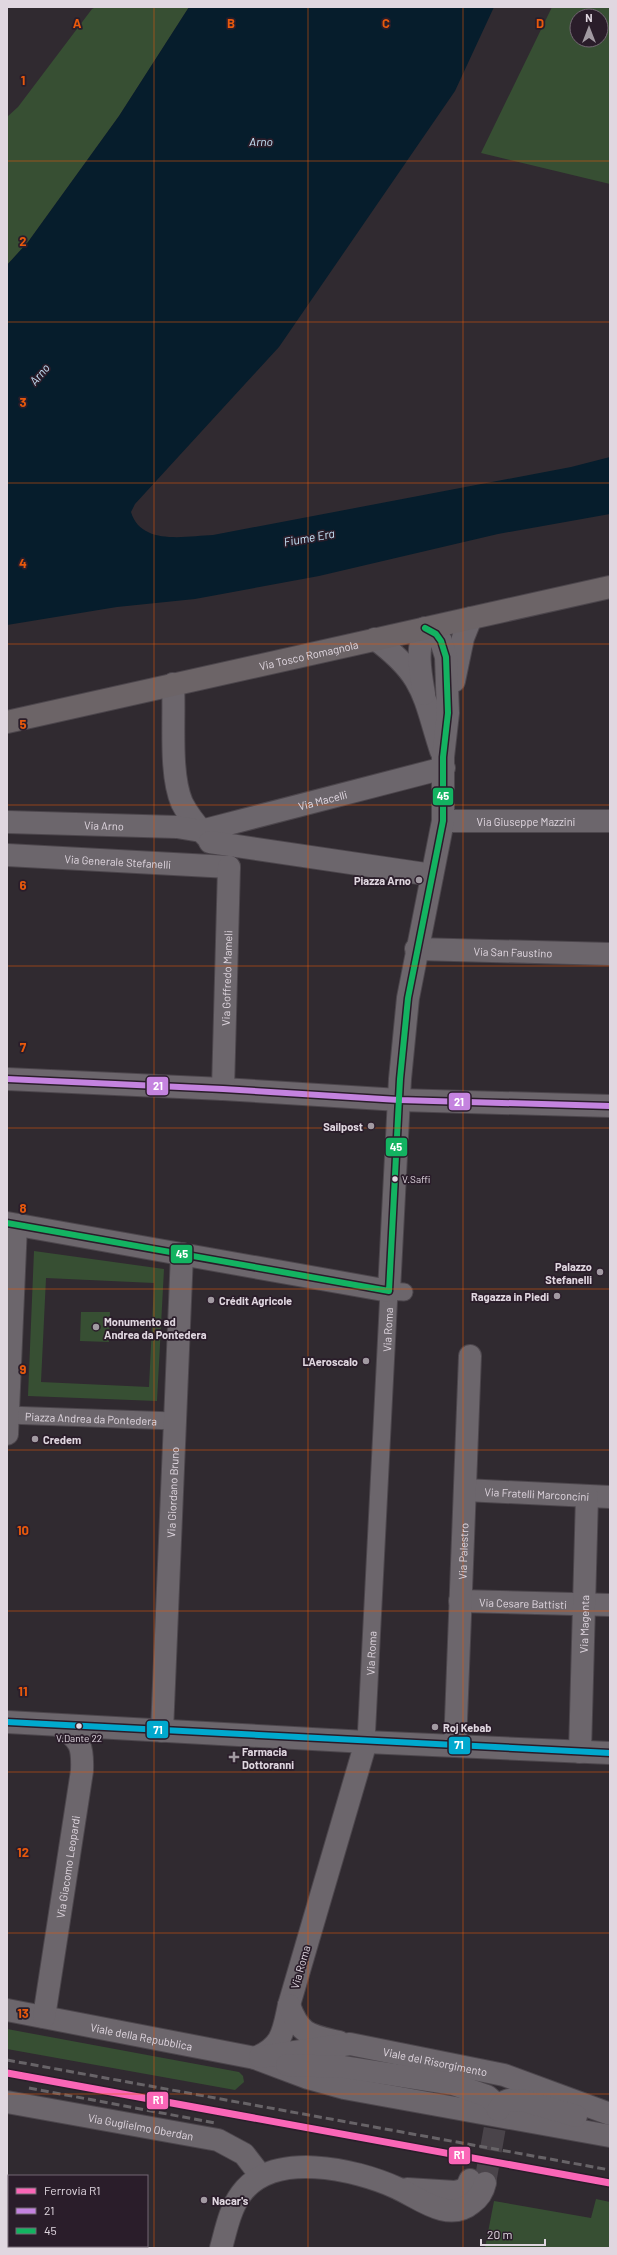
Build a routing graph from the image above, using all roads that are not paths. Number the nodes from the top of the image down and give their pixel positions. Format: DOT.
graph roads {
  1 [pos="610,587"];
  2 [pos="471,618"];
  3 [pos="425,628"];
  4 [pos="375,638"];
  5 [pos="174,684"];
  6 [pos="424,694"];
  7 [pos="448,713"];
  8 [pos="7,722"];
  9 [pos="444,762"];
  10 [pos="443,821"];
  11 [pos="610,821"];
  12 [pos="7,822"];
  13 [pos="206,836"];
  14 [pos="7,855"];
  15 [pos="229,868"];
  16 [pos="432,875"];
  17 [pos="416,948"];
  18 [pos="610,954"];
  19 [pos="7,1079"];
  20 [pos="223,1089"];
  21 [pos="399,1100"];
  22 [pos="610,1106"];
  23 [pos="11,1224"];
  24 [pos="182,1254"];
  25 [pos="397,1292"];
  26 [pos="470,1356"];
  27 [pos="174,1421"];
  28 [pos="7,1424"];
  29 [pos="465,1490"];
  30 [pos="587,1496"];
  31 [pos="610,1497"];
  32 [pos="460,1601"];
  33 [pos="583,1605"];
  34 [pos="610,1606"];
  35 [pos="7,1722"];
  36 [pos="60,1726"];
  37 [pos="162,1731"];
  38 [pos="366,1742"];
  39 [pos="455,1746"];
  40 [pos="580,1752"];
  41 [pos="610,1753"];
  42 [pos="289,2005"];
  43 [pos="7,2010"];
  44 [pos="44,2017"];
  45 [pos="350,2044"];
  46 [pos="255,2058"];
  47 [pos="276,2065"];
  48 [pos="7,2102"];
  49 [pos="610,2114"];
  50 [pos="610,2124"];
  51 [pos="610,2136"];
  52 [pos="261,2176"];
  53 [pos="478,2182"];
  54 [pos="221,2248"];
  1 -- 2 [label="main road, Via Tosco Romagnola"];
  2 -- 3 [label="main road, Via Tosco Romagnola"];
  2 -- 7 [label="street"];
  3 -- 4 [label="main road, Via Tosco Romagnola"];
  3 -- 6 [label="street"];
  3 -- 7 [label="street"];
  4 -- 5 [label="main road, Via Tosco Romagnola"];
  4 -- 6 [label="street"];
  5 -- 8 [label="main road, Via Tosco Romagnola"];
  5 -- 13 [label="street"];
  6 -- 9 [label="street"];
  7 -- 9 [label="street"];
  9 -- 10 [label="street"];
  9 -- 13 [label="street, Via Macelli"];
  10 -- 11 [label="street, Via Giuseppe Mazzini"];
  10 -- 16 [label="street"];
  12 -- 13 [label="street, Via Arno"];
  13 -- 15 [label="street"];
  13 -- 16 [label="street, Via Arno"];
  14 -- 15 [label="street, Via Generale Stefanelli"];
  15 -- 20 [label="street, Via Goffredo Mameli"];
  16 -- 17 [label="street"];
  17 -- 18 [label="street, Via San Faustino"];
  17 -- 21 [label="street"];
  19 -- 20 [label="street"];
  20 -- 21 [label="street"];
  21 -- 22 [label="street"];
  21 -- 25 [label="street"];
  23 -- 24 [label="street"];
  23 -- 28 [label="street"];
  24 -- 25 [label="street"];
  24 -- 27 [label="street, Via Giordano Bruno"];
  25 -- 38 [label="street, Via Roma"];
  26 -- 29 [label="street, Via Palestro"];
  27 -- 28 [label="street, Piazza Andrea da Pontedera"];
  27 -- 37 [label="street, Via Giordano Bruno"];
  29 -- 30 [label="street, Via Fratelli Marconcini"];
  29 -- 32 [label="street, Via Palestro"];
  30 -- 31 [label="street, Via Fratelli Marconcini"];
  30 -- 33 [label="street, Via Magenta"];
  32 -- 33 [label="street, Via Cesare Battisti"];
  32 -- 39 [label="street, Via Palestro"];
  33 -- 34 [label="street, Via Cesare Battisti"];
  33 -- 40 [label="street, Via Magenta"];
  35 -- 36 [label="street"];
  36 -- 37 [label="street"];
  36 -- 44 [label="street, Via Giacomo Leopardi"];
  37 -- 38 [label="street"];
  38 -- 39 [label="street"];
  38 -- 42 [label="street, Via Roma"];
  39 -- 40 [label="street"];
  40 -- 41 [label="street"];
  42 -- 45 [label="street"];
  42 -- 46 [label="street, Via Roma"];
  43 -- 44 [label="street, Viale della Repubblica"];
  44 -- 46 [label="street, Viale della Repubblica"];
  45 -- 46 [label="street, Viale del Risorgimento"];
  45 -- 49 [label="street, Viale del Risorgimento"];
  46 -- 47 [label="street, Viale della Repubblica"];
  47 -- 50 [label="street"];
  47 -- 51 [label="street"];
  48 -- 52 [label="street, Via Guglielmo Oberdan"];
  52 -- 53 [label="street"];
  52 -- 54 [label="street"];
}
